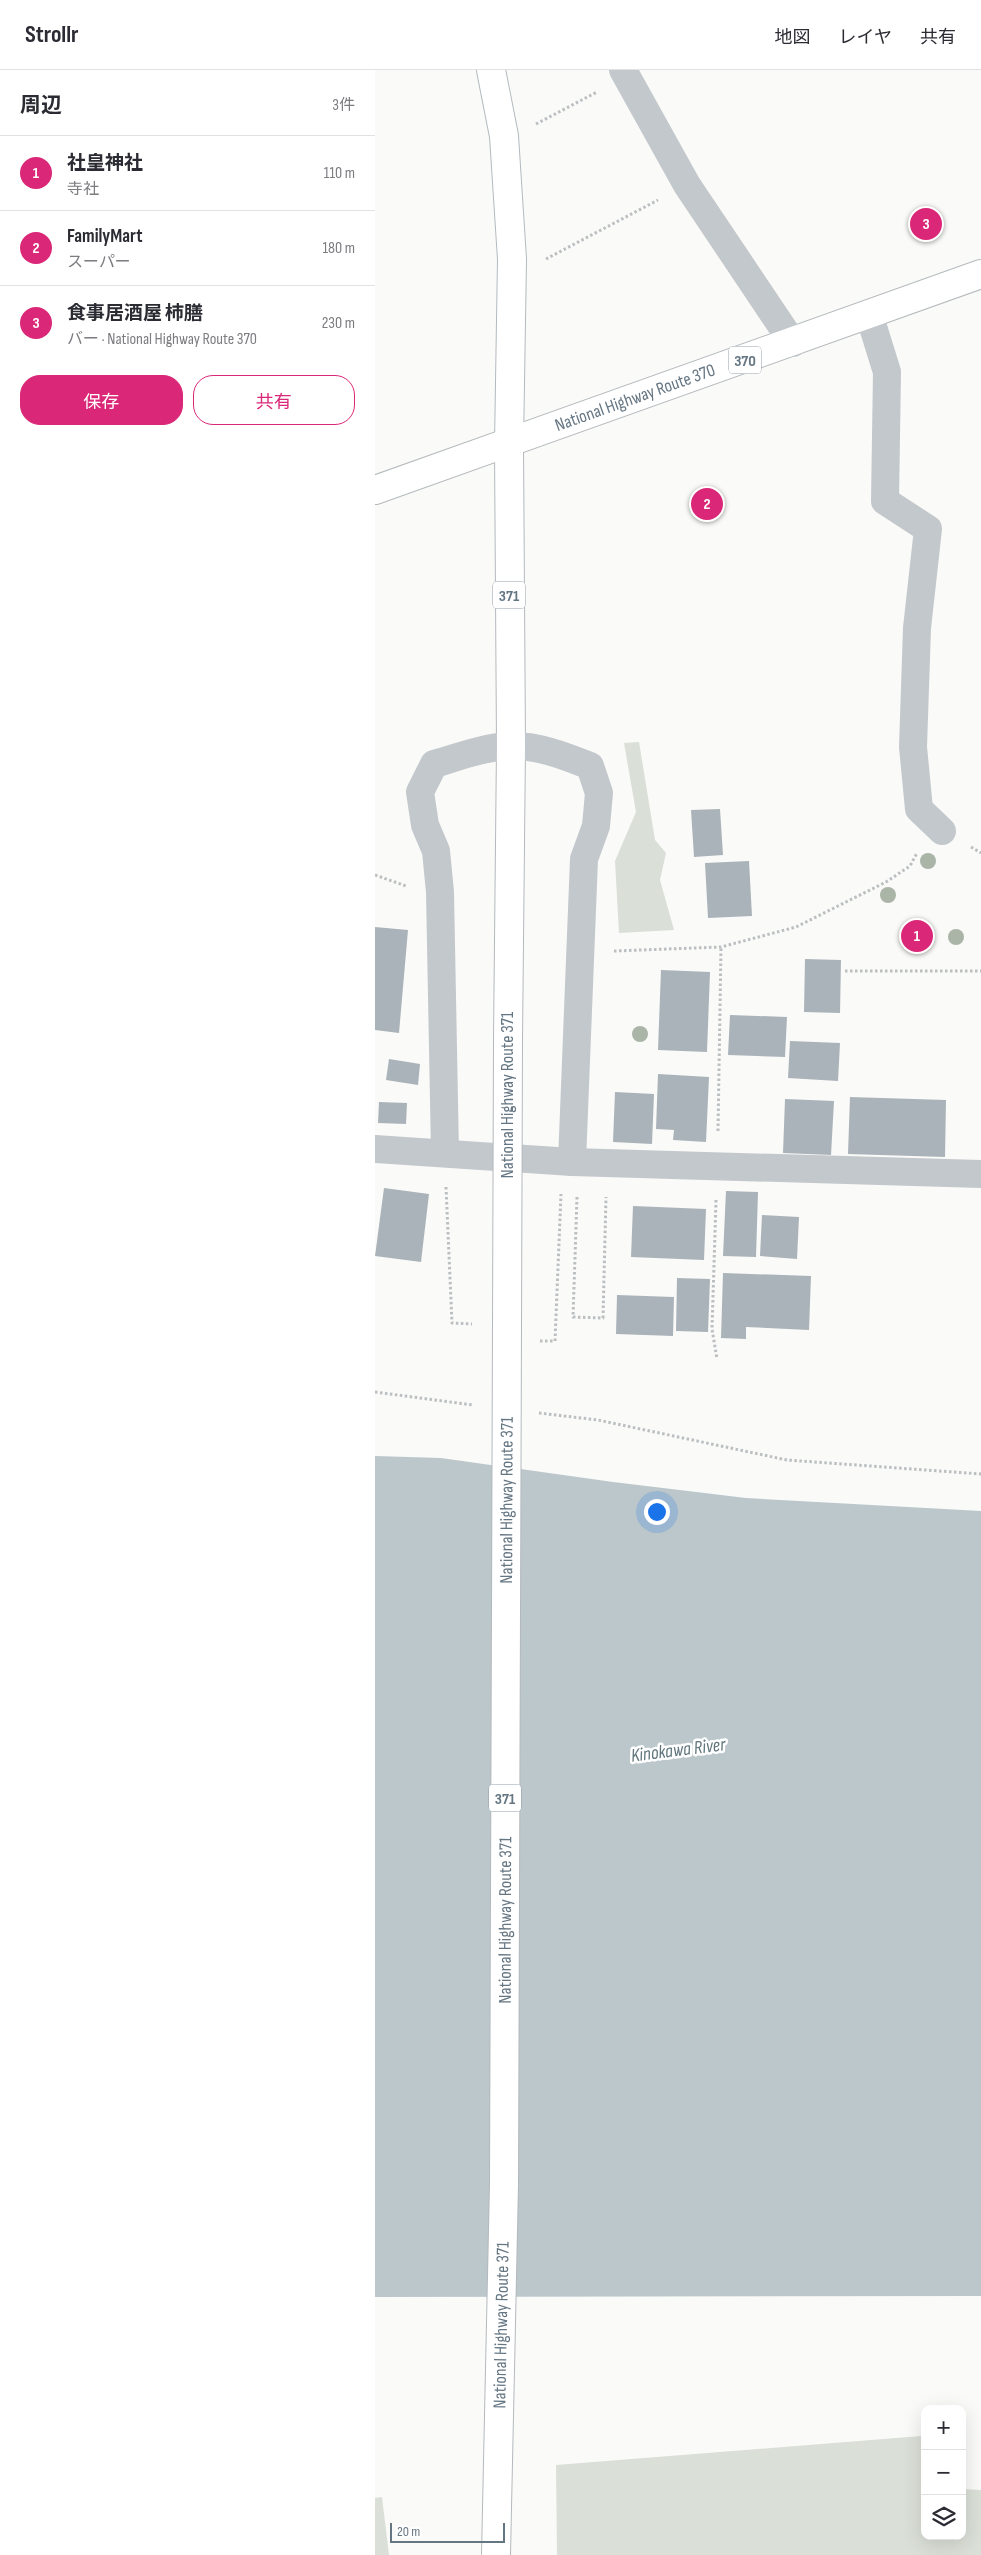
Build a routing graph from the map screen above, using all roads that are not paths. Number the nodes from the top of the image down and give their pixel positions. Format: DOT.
graph roads {
  1 [pos="491,70"];
  2 [pos="625,74"];
  3 [pos="981,274"];
  4 [pos="869,314"];
  5 [pos="793,343"];
  6 [pos="509,444"];
  7 [pos="375,490"];
  8 [pos="511,746"];
  9 [pos="937,827"];
  10 [pos="375,1149"];
  11 [pos="445,1153"];
  12 [pos="572,1162"];
  13 [pos="981,1174"];
  14 [pos="496,2555"];
  1 -- 6 [label="main road, National Highway Route 371"];
  2 -- 5 [label="street"];
  3 -- 4 [label="main road, National Highway Route 370 / 370"];
  4 -- 5 [label="main road, National Highway Route 370 / 370"];
  4 -- 9 [label="street"];
  5 -- 6 [label="main road, National Highway Route 370 / 370"];
  6 -- 7 [label="main road, National Highway Route 370 / 370"];
  6 -- 8 [label="main road, National Highway Route 371 / 371"];
  8 -- 11 [label="street"];
  8 -- 12 [label="street"];
  8 -- 14 [label="main road, National Highway Route 371 / 371, bridge"];
  10 -- 11 [label="street"];
  11 -- 12 [label="street"];
  12 -- 13 [label="street"];
}
